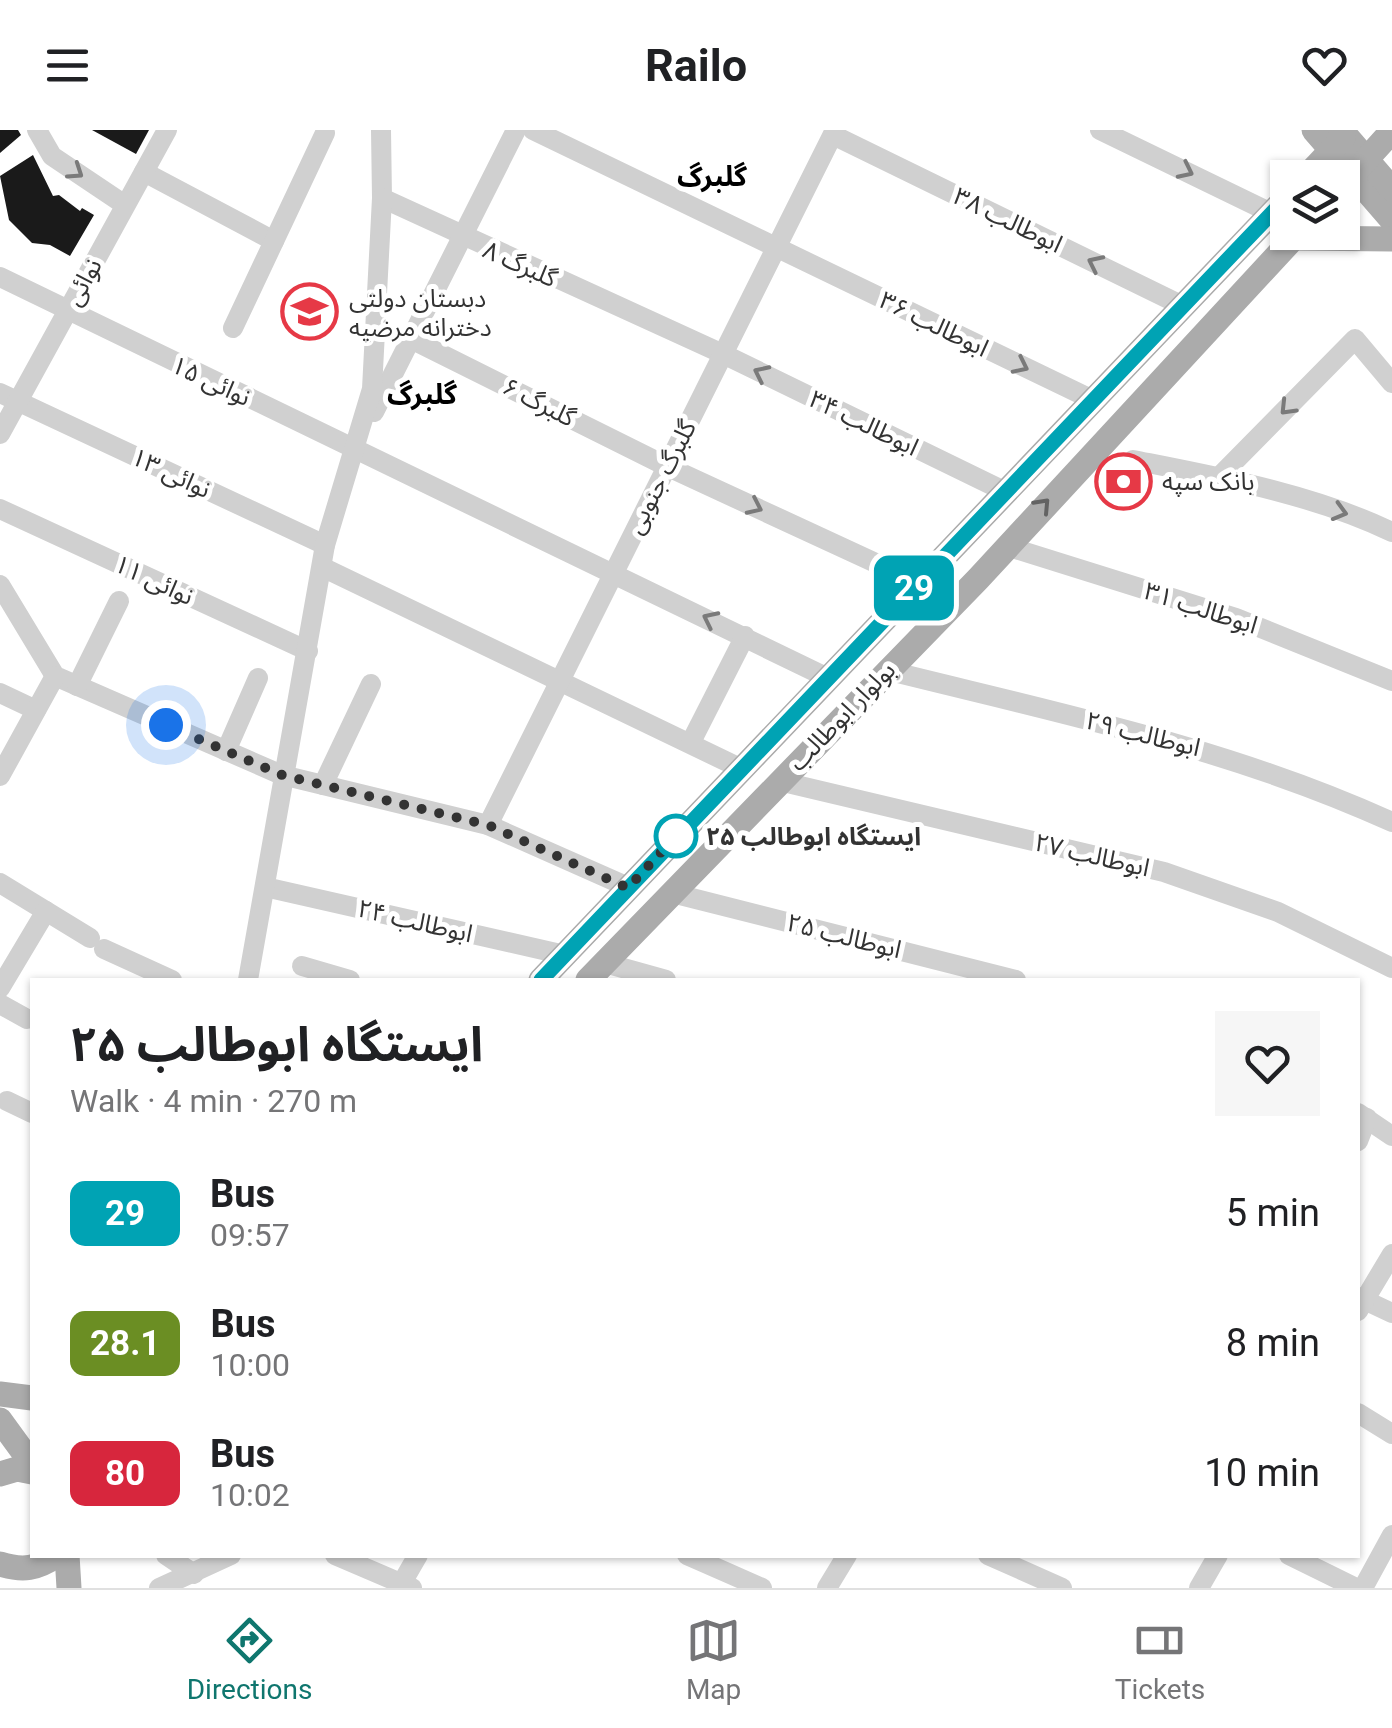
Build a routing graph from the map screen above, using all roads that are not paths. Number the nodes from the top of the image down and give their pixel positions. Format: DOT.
graph roads {
  1 [pos="37,130"];
  2 [pos="168,130"];
  3 [pos="381,130"];
  4 [pos="516,130"];
  5 [pos="533,130"];
  6 [pos="1100,130"];
  7 [pos="1300,130"];
  8 [pos="1392,131"];
  9 [pos="834,132"];
  10 [pos="326,133"];
  11 [pos="1336,135"];
  12 [pos="1301,160"];
  13 [pos="1318,160"];
  14 [pos="1348,160"];
  15 [pos="1360,166"];
  16 [pos="144,172"];
  17 [pos="1360,176"];
  18 [pos="1360,180"];
  19 [pos="1392,189"];
  20 [pos="1270,197"];
  21 [pos="382,198"];
  22 [pos="126,206"];
  23 [pos="1270,212"];
  24 [pos="1392,220"];
  25 [pos="1360,237"];
  26 [pos="1392,238"];
  27 [pos="464,239"];
  28 [pos="274,241"];
  29 [pos="776,248"];
  30 [pos="1283,250"];
  31 [pos="0,277"];
  32 [pos="1183,306"];
  33 [pos="66,312"];
  34 [pos="233,328"];
  35 [pos="411,339"];
  36 [pos="722,354"];
  37 [pos="1392,383"];
  38 [pos="8,397"];
  39 [pos="1092,400"];
  40 [pos="0,434"];
  41 [pos="356,450"];
  42 [pos="1133,460"];
  43 [pos="666,466"];
  44 [pos="1220,477"];
  45 [pos="1006,492"];
  46 [pos="0,509"];
  47 [pos="1392,532"];
  48 [pos="325,545"];
  49 [pos="1006,546"];
  50 [pos="951,549"];
  51 [pos="322,567"];
  52 [pos="612,573"];
  53 [pos="978,578"];
  54 [pos="919,583"];
  55 [pos="0,585"];
  56 [pos="119,601"];
  57 [pos="744,636"];
  58 [pos="308,651"];
  59 [pos="886,670"];
  60 [pos="55,676"];
  61 [pos="258,678"];
  62 [pos="828,678"];
  63 [pos="559,680"];
  64 [pos="1392,681"];
  65 [pos="371,684"];
  66 [pos="77,686"];
  67 [pos="0,693"];
  68 [pos="36,710"];
  69 [pos="690,742"];
  70 [pos="226,751"];
  71 [pos="740,768"];
  72 [pos="282,775"];
  73 [pos="0,776"];
  74 [pos="779,782"];
  75 [pos="323,785"];
  76 [pos="1392,822"];
  77 [pos="488,825"];
  78 [pos="0,884"];
  79 [pos="266,887"];
  80 [pos="628,888"];
  81 [pos="672,893"];
  82 [pos="46,911"];
  83 [pos="564,955"];
  84 [pos="302,966"];
  85 [pos="1392,968"];
  86 [pos="596,972"];
  87 [pos="168,978"];
  88 [pos="248,978"];
  89 [pos="343,978"];
  90 [pos="543,978"];
  91 [pos="648,978"];
  92 [pos="1008,978"];
  93 [pos="0,988"];
  94 [pos="0,1004"];
  95 [pos="27,1019"];
  96 [pos="7,1102"];
  97 [pos="30,1112"];
  98 [pos="1362,1116"];
  99 [pos="1392,1136"];
  100 [pos="1392,1254"];
  101 [pos="1360,1302"];
  102 [pos="1392,1313"];
  103 [pos="0,1394"];
  104 [pos="30,1398"];
  105 [pos="1360,1414"];
  106 [pos="0,1420"];
  107 [pos="1392,1434"];
  108 [pos="30,1465"];
  109 [pos="30,1468"];
  110 [pos="0,1474"];
  111 [pos="1392,1535"];
  112 [pos="52,1558"];
  113 [pos="67,1558"];
  114 [pos="170,1558"];
  115 [pos="225,1558"];
  116 [pos="342,1558"];
  117 [pos="417,1558"];
  118 [pos="694,1558"];
  119 [pos="845,1558"];
  120 [pos="995,1558"];
  121 [pos="1217,1558"];
  122 [pos="1295,1558"];
  123 [pos="16,1574"];
  124 [pos="194,1574"];
  125 [pos="405,1586"];
  126 [pos="1205,1586"];
  127 [pos="162,1587"];
  128 [pos="70,1588"];
  129 [pos="762,1588"];
  130 [pos="827,1588"];
  131 [pos="1062,1588"];
  132 [pos="1360,1588"];
  1 -- 22 [label="street, one-way"];
  2 -- 16 [label="street, نوائی"];
  3 -- 21 [label="street"];
  4 -- 27 [label="street"];
  5 -- 29 [label="street, ابوطالب ۳۶"];
  6 -- 20 [label="street, one-way"];
  7 -- 12 [label="main road"];
  8 -- 15 [label="main road"];
  9 -- 29 [label="street, گلبرگ جنوبی"];
  32 -- 9 [label="street, ابوطالب ۳۸, one-way"];
  10 -- 28 [label="street"];
  11 -- 13 [label="main road"];
  11 -- 14 [label="main road"];
  16 -- 22 [label="street, نوائی"];
  16 -- 28 [label="street"];
  17 -- 19 [label="main road"];
  18 -- 24 [label="main road"];
  21 -- 27 [label="street, گلبرگ ۸"];
  21 -- 41 [label="street"];
  22 -- 33 [label="street, نوائی"];
  23 -- 32 [label="main road, بولوار ابوطالب"];
  25 -- 26 [label="main road"];
  27 -- 35 [label="street"];
  27 -- 36 [label="street, گلبرگ ۸"];
  28 -- 34 [label="street"];
  29 -- 36 [label="street, گلبرگ جنوبی"];
  29 -- 39 [label="street, ابوطالب ۳۶, one-way"];
  49 -- 30 [label="main road, بولوار ابوطالب, one-way"];
  31 -- 33 [label="street, نوائی ۱۵"];
  32 -- 39 [label="main road, بولوار ابوطالب"];
  33 -- 38 [label="street, نوائی"];
  33 -- 41 [label="street, نوائی ۱۵"];
  35 -- 41 [label="street"];
  35 -- 43 [label="street, گلبرگ ۶"];
  36 -- 43 [label="street, گلبرگ جنوبی"];
  45 -- 36 [label="street, ابوطالب ۳۴, one-way"];
  37 -- 44 [label="street, one-way"];
  38 -- 40 [label="street, نوائی"];
  38 -- 48 [label="street, نوائی ۱۳"];
  39 -- 45 [label="main road, بولوار ابوطالب"];
  41 -- 48 [label="street"];
  41 -- 52 [label="street, نوائی ۱۵"];
  42 -- 44 [label="street"];
  43 -- 52 [label="street, گلبرگ جنوبی"];
  43 -- 54 [label="street, گلبرگ ۶, one-way"];
  44 -- 47 [label="street, one-way"];
  45 -- 50 [label="main road, بولوار ابوطالب"];
  46 -- 58 [label="street, نوائی ۱۱"];
  48 -- 51 [label="street"];
  49 -- 53 [label="main road, بولوار ابوطالب"];
  49 -- 64 [label="street, ابوطالب ۳۱"];
  50 -- 53 [label="main road"];
  50 -- 54 [label="main road, بولوار ابوطالب"];
  51 -- 58 [label="street"];
  51 -- 63 [label="street"];
  57 -- 52 [label="street, نوائی ۱۵, one-way"];
  52 -- 63 [label="street, گلبرگ جنوبی"];
  53 -- 59 [label="main road, بولوار ابوطالب"];
  54 -- 62 [label="main road, بولوار ابوطالب"];
  55 -- 60 [label="street"];
  56 -- 66 [label="street"];
  57 -- 62 [label="street, نوائی ۱۵"];
  57 -- 69 [label="street"];
  58 -- 72 [label="street"];
  59 -- 74 [label="main road, بولوار ابوطالب"];
  59 -- 76 [label="street, ابوطالب ۲۹"];
  60 -- 66 [label="street"];
  60 -- 68 [label="street"];
  61 -- 70 [label="street"];
  62 -- 71 [label="main road, بولوار ابوطالب"];
  63 -- 69 [label="street"];
  63 -- 77 [label="street, گلبرگ جنوبی"];
  65 -- 75 [label="street"];
  66 -- 70 [label="street"];
  67 -- 68 [label="street"];
  68 -- 73 [label="street"];
  69 -- 71 [label="street"];
  70 -- 72 [label="street"];
  71 -- 80 [label="main road, بولوار ابوطالب"];
  72 -- 75 [label="street"];
  72 -- 79 [label="street"];
  74 -- 81 [label="main road, بولوار ابوطالب"];
  74 -- 85 [label="street, ابوطالب ۲۷"];
  75 -- 77 [label="street"];
  77 -- 80 [label="street"];
  78 -- 82 [label="street"];
  79 -- 83 [label="street, ابوطالب ۲۴"];
  79 -- 88 [label="street"];
  80 -- 83 [label="main road, بولوار ابوطالب"];
  81 -- 86 [label="main road, بولوار ابوطالب"];
  81 -- 92 [label="street, ابوطالب ۲۵"];
  82 -- 87 [label="street"];
  82 -- 93 [label="street"];
  83 -- 90 [label="main road, بولوار ابوطالب"];
  84 -- 89 [label="street"];
  86 -- 91 [label="street"];
  94 -- 95 [label="street"];
  96 -- 97 [label="street"];
  98 -- 99 [label="street"];
  100 -- 101 [label="street"];
  101 -- 102 [label="street"];
  103 -- 104 [label="main road"];
  105 -- 107 [label="street"];
  106 -- 108 [label="main road"];
  109 -- 110 [label="main road"];
  111 -- 132 [label="street"];
  112 -- 123 [label="main road"];
  113 -- 128 [label="main road"];
  114 -- 124 [label="street"];
  115 -- 124 [label="street"];
  116 -- 125 [label="street"];
  117 -- 125 [label="street"];
  118 -- 129 [label="street"];
  119 -- 130 [label="street"];
  120 -- 131 [label="street"];
  121 -- 126 [label="street"];
  122 -- 132 [label="street"];
  124 -- 127 [label="street"];
}
